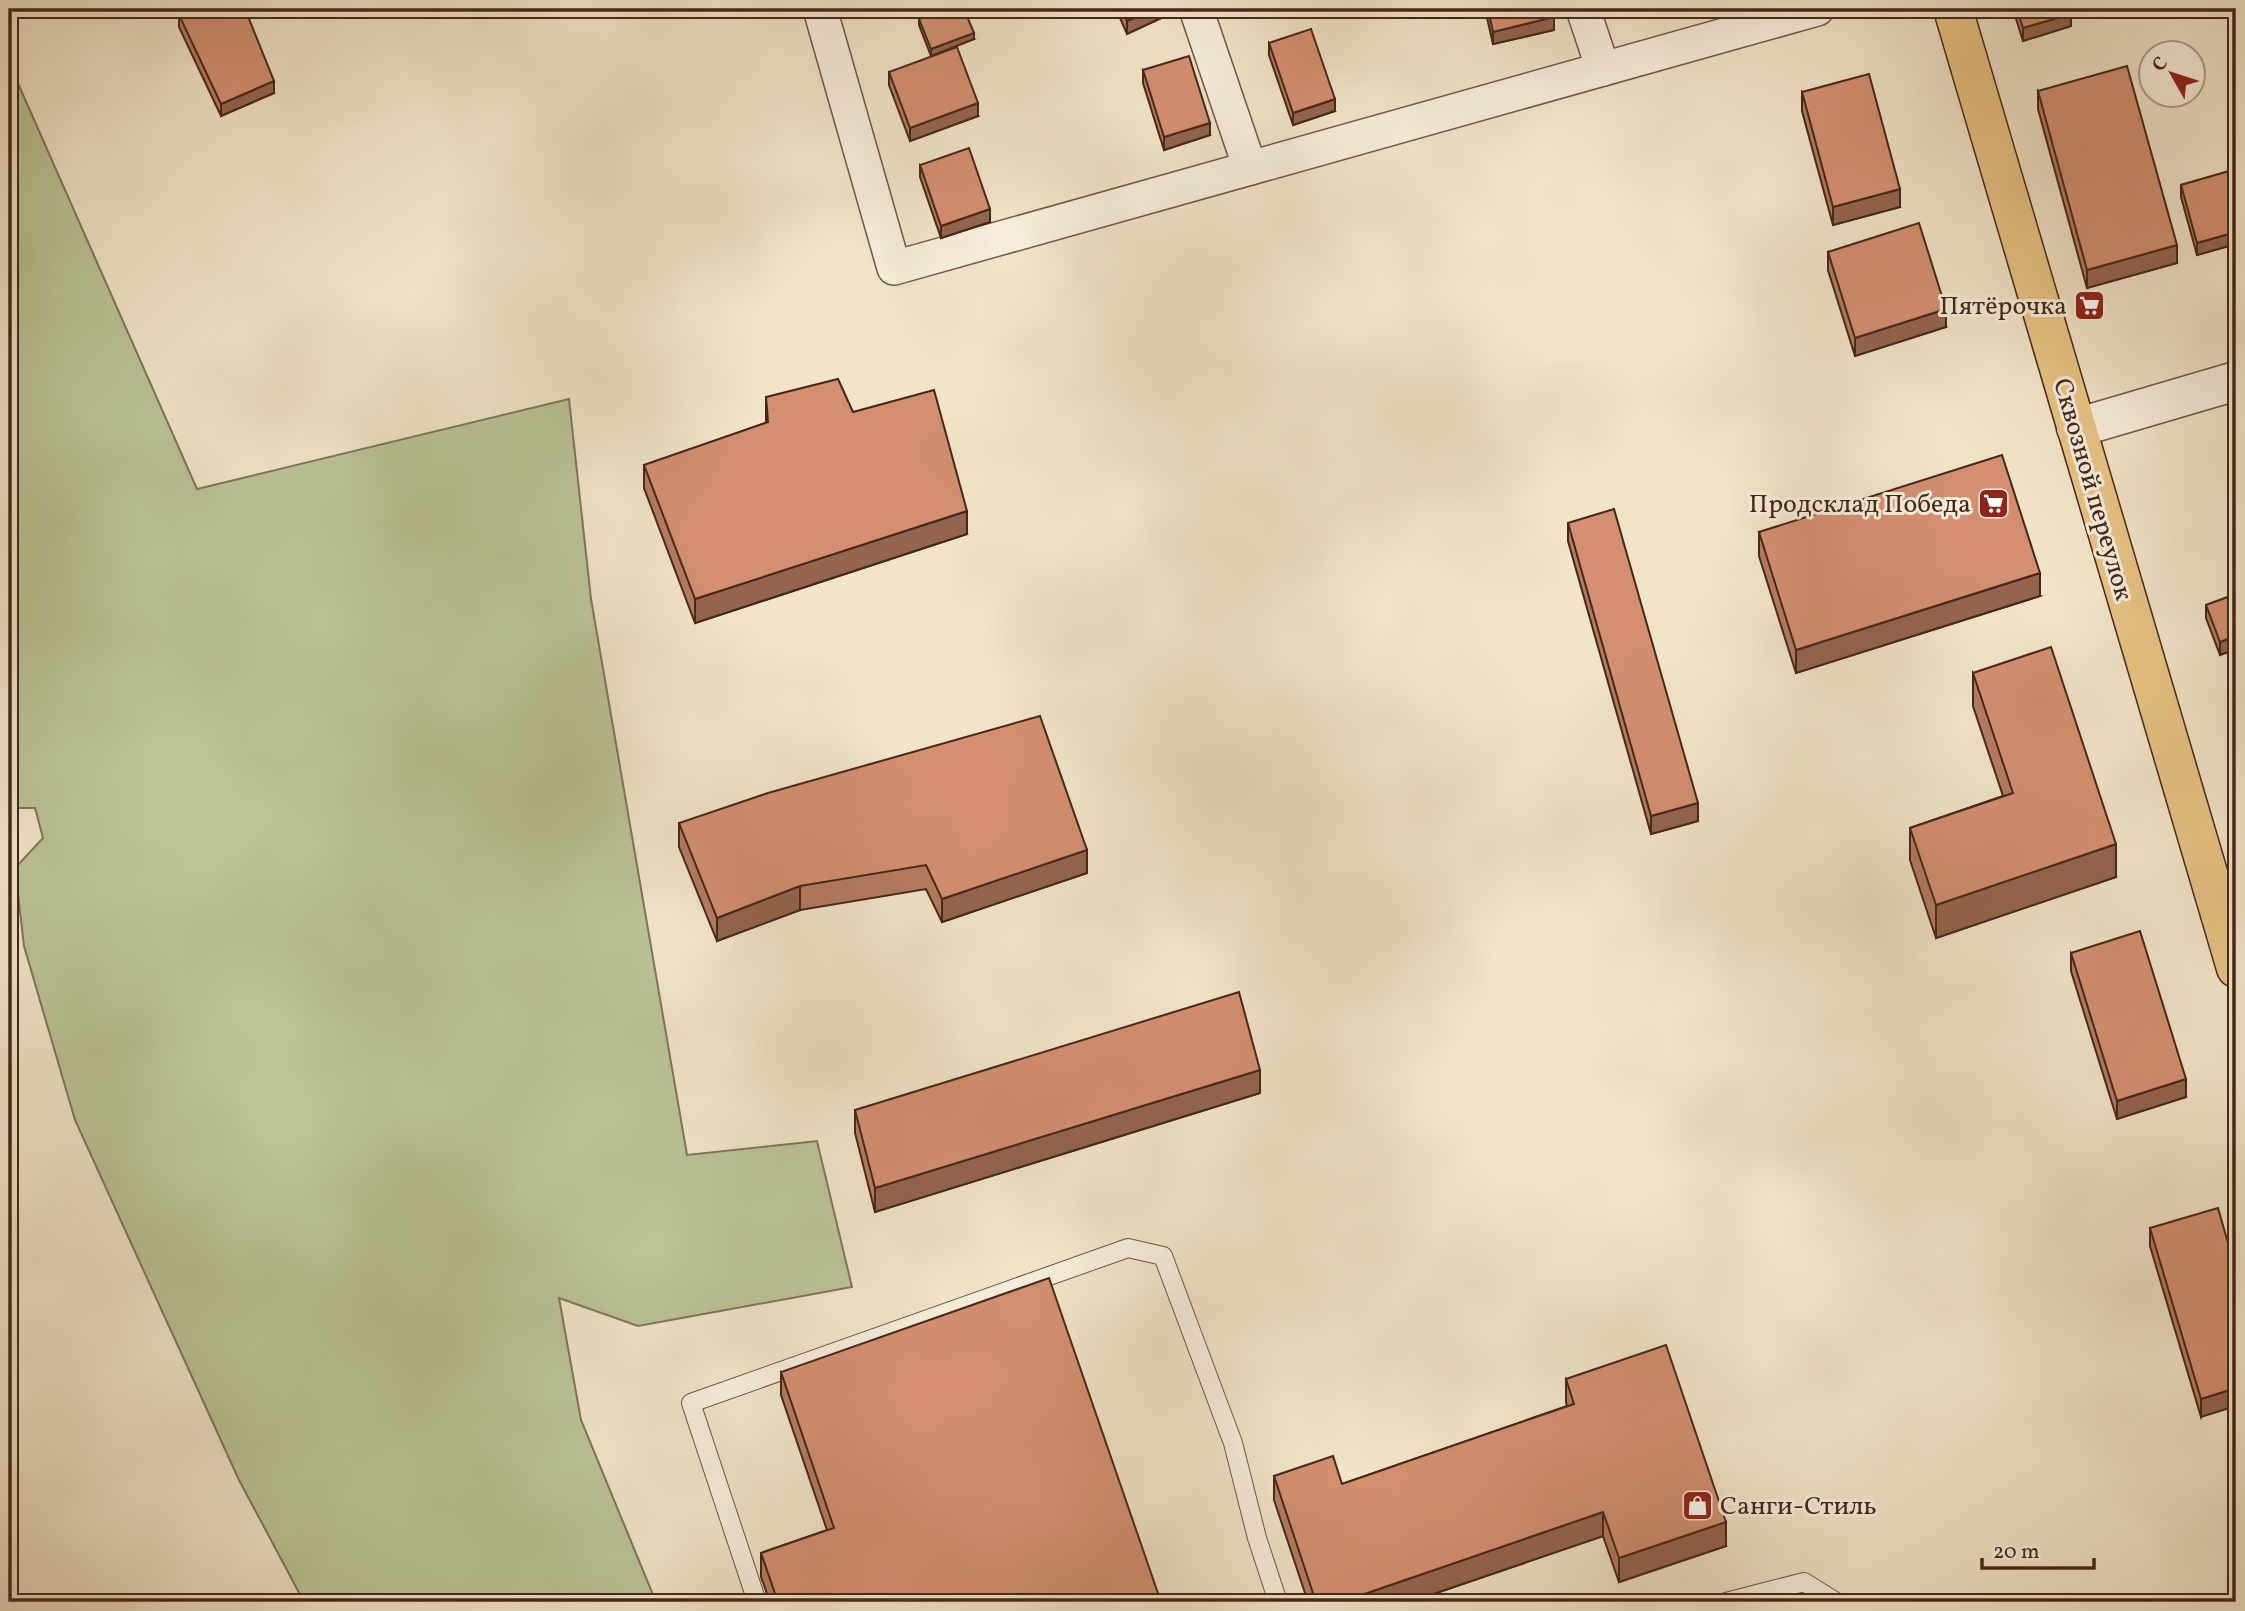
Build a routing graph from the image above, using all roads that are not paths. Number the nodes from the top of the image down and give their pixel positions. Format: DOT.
graph roads {
  1 [pos="820,9"];
  2 [pos="1196,9"];
  3 [pos="1583,9"];
  4 [pos="1817,9"];
  5 [pos="1953,9"];
  6 [pos="1603,69"];
  7 [pos="1250,168"];
  8 [pos="2236,380"];
  9 [pos="2076,428"];
  10 [pos="2236,968"];
  11 [pos="757,1602"];
  12 [pos="1278,1602"];
  13 [pos="1726,1602"];
  14 [pos="1836,1602"];
  1 -- 7 [label="street"];
  2 -- 7 [label="street"];
  3 -- 6 [label="street"];
  4 -- 6 [label="street"];
  5 -- 9 [label="main road, Сквозной переулок"];
  6 -- 7 [label="street"];
  8 -- 9 [label="street"];
  9 -- 10 [label="main road, Сквозной переулок"];
  11 -- 12 [label="lane"];
  13 -- 14 [label="lane"];
}
